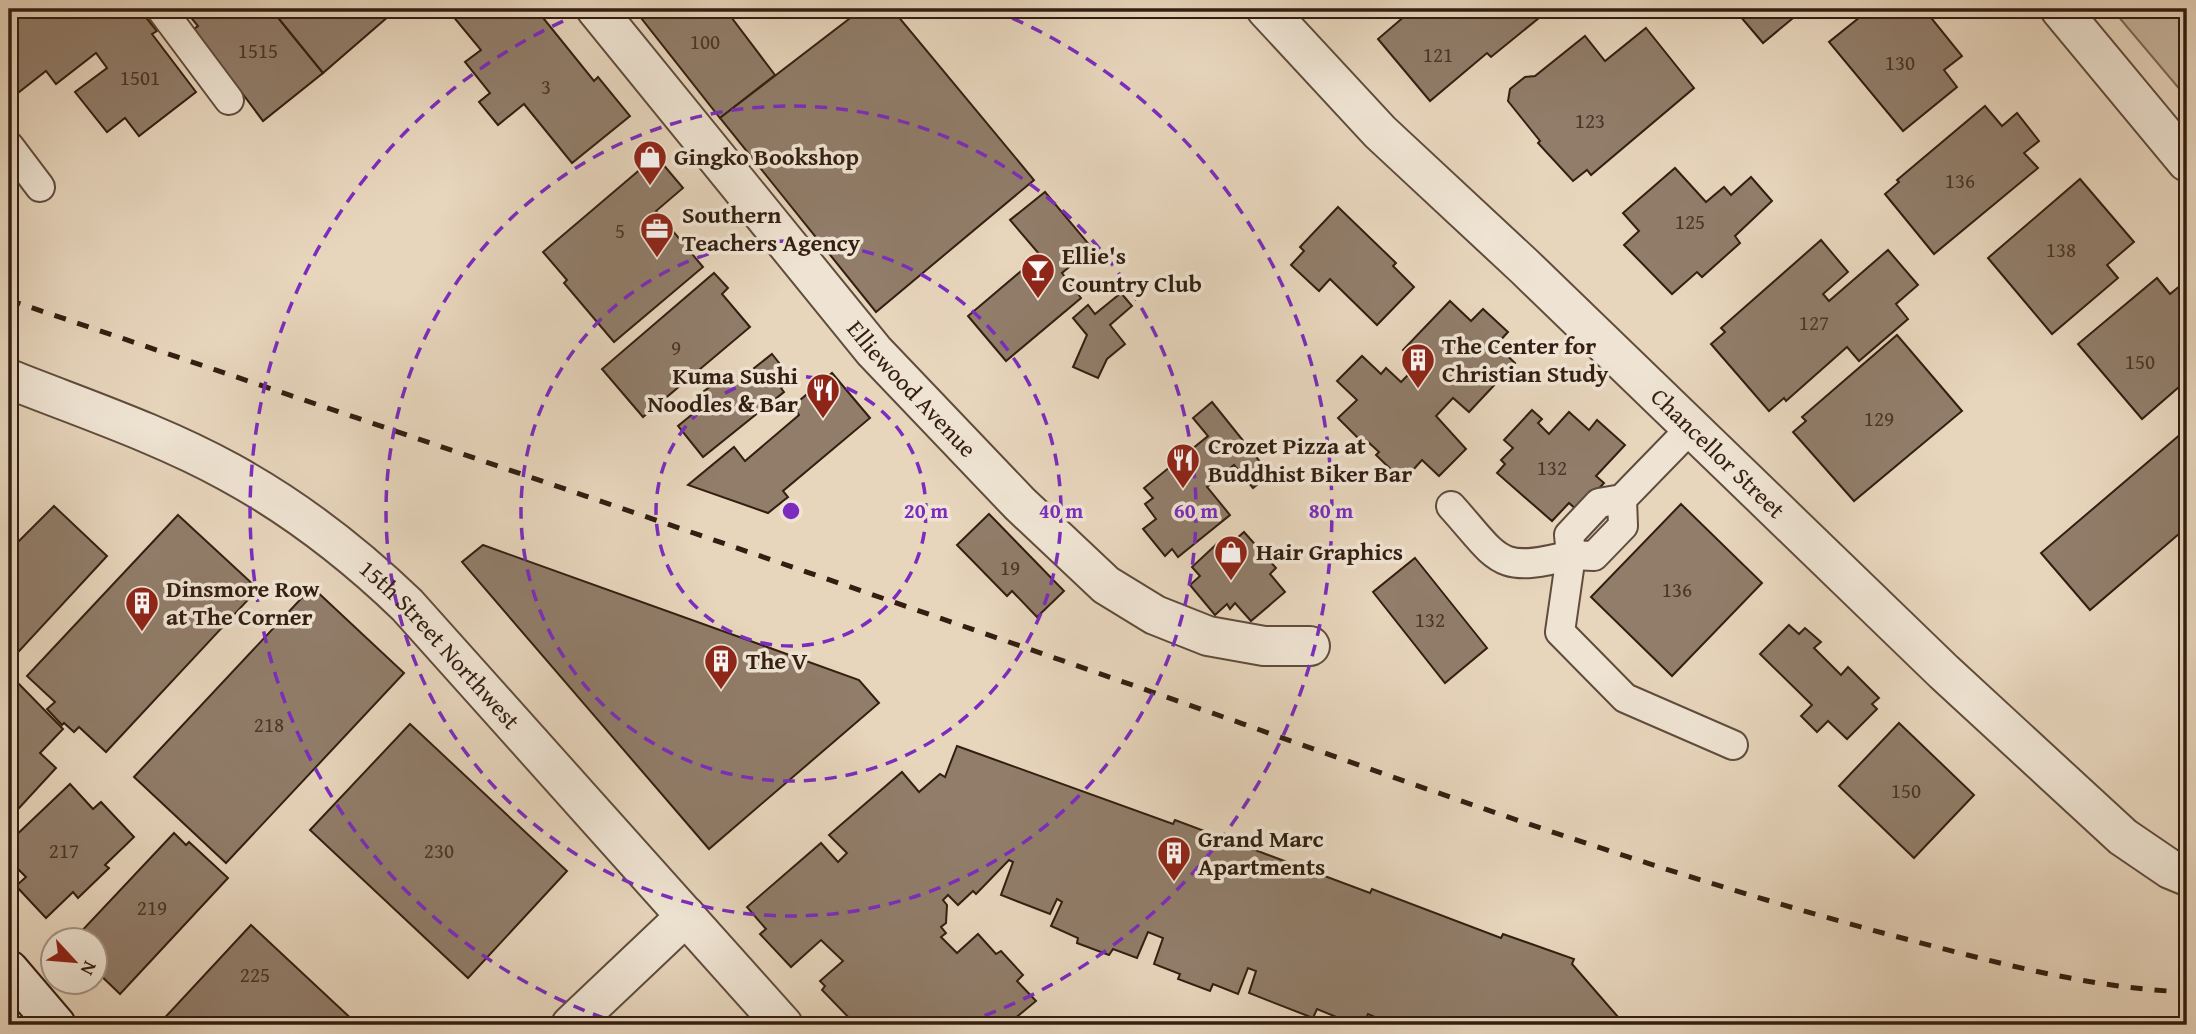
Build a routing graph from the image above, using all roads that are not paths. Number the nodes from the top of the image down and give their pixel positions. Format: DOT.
graph roads {
  1 [pos="161,9"];
  2 [pos="596,9"];
  3 [pos="1266,9"];
  4 [pos="2060,9"];
  5 [pos="229,100"];
  6 [pos="9,146"];
  7 [pos="2187,162"];
  8 [pos="40,187"];
  9 [pos="9,379"];
  10 [pos="1691,428"];
  11 [pos="1451,506"];
  12 [pos="1571,555"];
  13 [pos="1310,646"];
  14 [pos="1733,745"];
  15 [pos="2187,876"];
  16 [pos="686,916"];
  17 [pos="9,970"];
  18 [pos="56,1025"];
  19 [pos="571,1025"];
  20 [pos="783,1025"];
  1 -- 5 [label="lane"];
  2 -- 13 [label="street, Elliewood Avenue"];
  3 -- 10 [label="street, Chancellor Street"];
  4 -- 7 [label="street"];
  6 -- 8 [label="lane"];
  9 -- 16 [label="street, 15th Street Northwest"];
  10 -- 12 [label="lane"];
  10 -- 15 [label="street, Chancellor Street"];
  11 -- 12 [label="lane"];
  12 -- 14 [label="lane"];
  16 -- 19 [label="street"];
  16 -- 20 [label="street, 15th Street Northwest"];
  17 -- 18 [label="street"];
}
